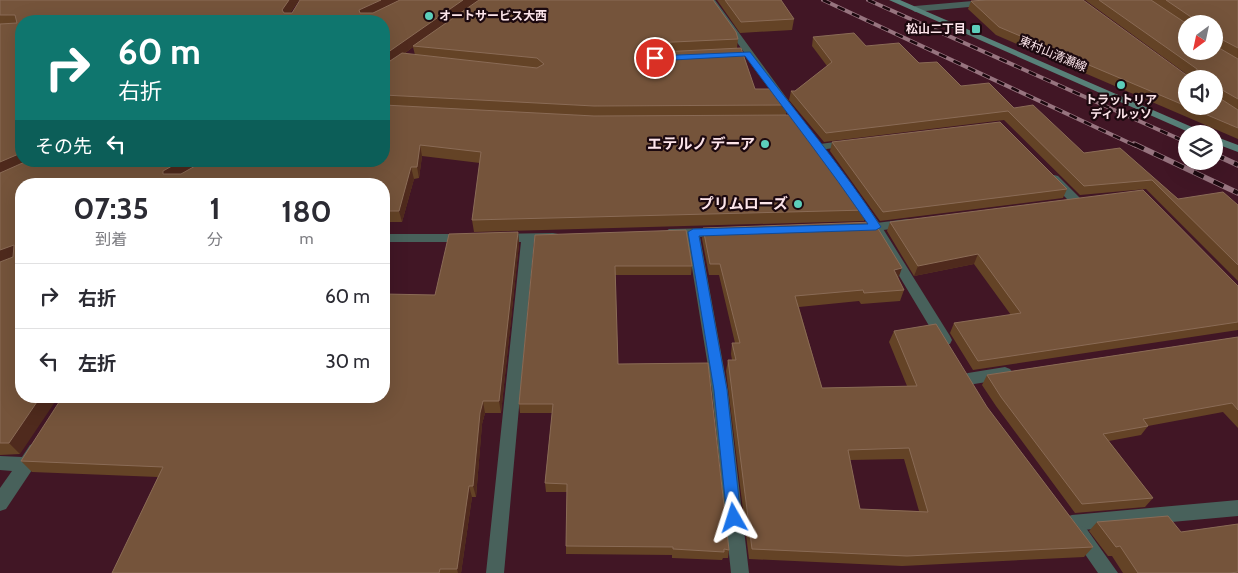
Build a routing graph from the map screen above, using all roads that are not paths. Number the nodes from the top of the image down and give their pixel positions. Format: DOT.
graph roads {
  1 [pos="711,0"];
  2 [pos="893,0"];
  3 [pos="1012,0"];
  4 [pos="915,10"];
  5 [pos="683,57"];
  6 [pos="645,80"];
  7 [pos="1181,125"];
  8 [pos="858,142"];
  9 [pos="1223,143"];
  10 [pos="820,147"];
  11 [pos="1238,149"];
  12 [pos="831,163"];
  13 [pos="1049,173"];
  14 [pos="848,187"];
  15 [pos="1081,201"];
  16 [pos="1058,204"];
  17 [pos="924,221"];
  18 [pos="857,227"];
  19 [pos="876,227"];
  20 [pos="732,231"];
  21 [pos="693,232"];
  22 [pos="654,234"];
  23 [pos="567,236"];
  24 [pos="390,238"];
  25 [pos="528,238"];
  26 [pos="953,354"];
  27 [pos="1016,372"];
  28 [pos="978,395"];
  29 [pos="46,434"];
  30 [pos="0,463"];
  31 [pos="27,464"];
  32 [pos="0,503"];
  33 [pos="1238,508"];
  34 [pos="495,573"];
  35 [pos="740,573"];
  36 [pos="1110,573"];
  1 -- 10 [label="street"];
  2 -- 4 [label="main road, 東村山清瀬線"];
  3 -- 4 [label="street"];
  4 -- 7 [label="main road, 東村山清瀬線"];
  5 -- 6 [label="street"];
  8 -- 10 [label="lane"];
  9 -- 11 [label="main road"];
  10 -- 12 [label="street"];
  13 -- 15 [label="lane"];
  14 -- 19 [label="street"];
  15 -- 16 [label="street"];
  17 -- 19 [label="street"];
  18 -- 19 [label="street"];
  19 -- 26 [label="street"];
  20 -- 21 [label="street"];
  21 -- 22 [label="street"];
  21 -- 35 [label="street"];
  23 -- 25 [label="street"];
  24 -- 25 [label="street"];
  25 -- 34 [label="street"];
  27 -- 28 [label="street"];
  29 -- 31 [label="street"];
  30 -- 31 [label="street"];
  31 -- 32 [label="street"];
  33 -- 36 [label="street"];
}
